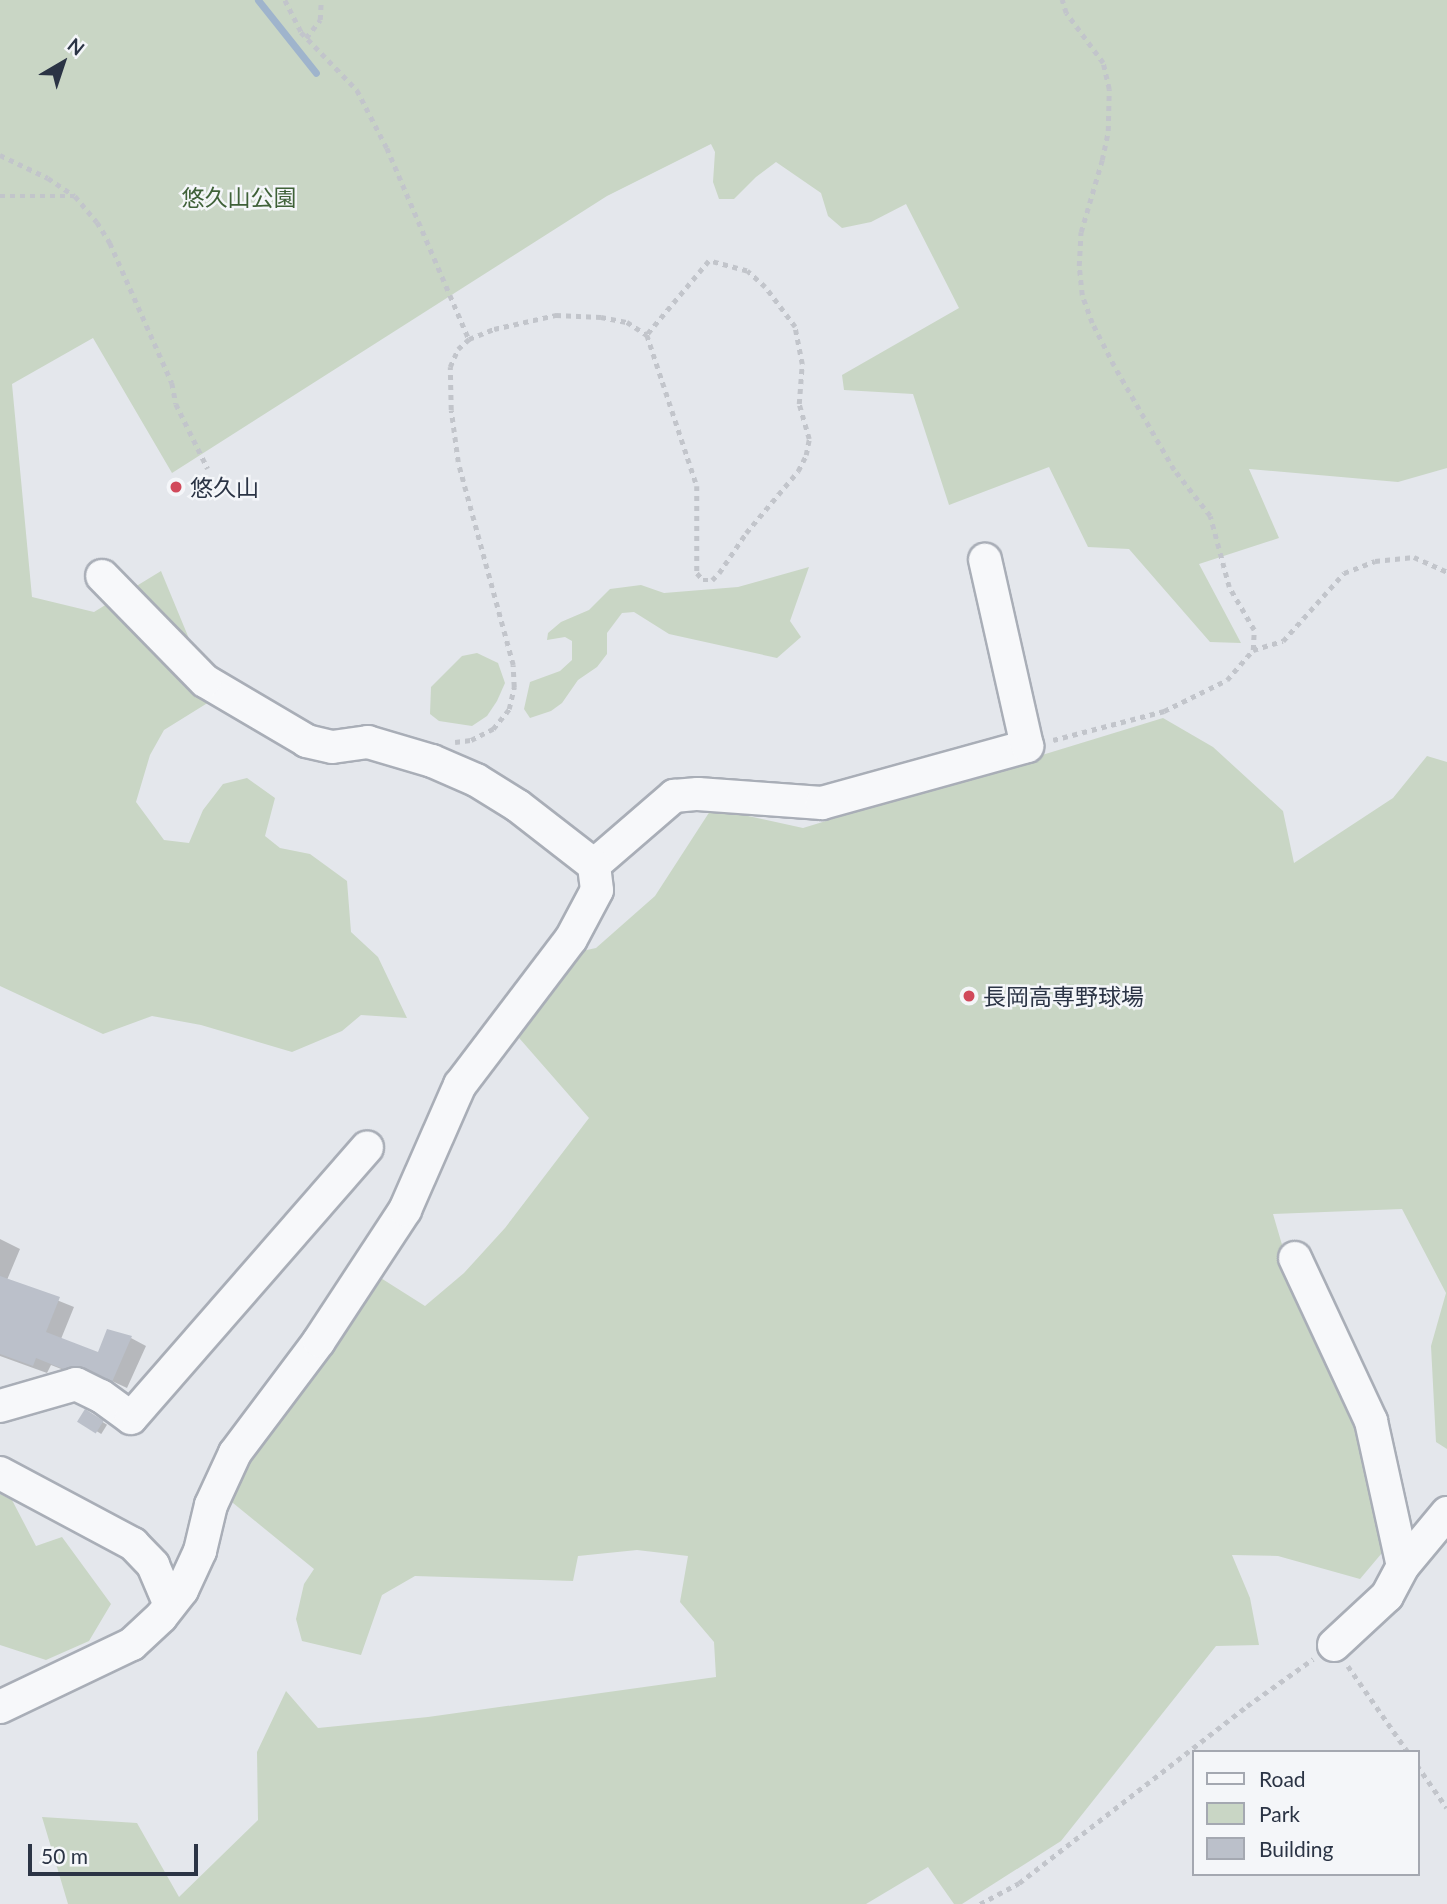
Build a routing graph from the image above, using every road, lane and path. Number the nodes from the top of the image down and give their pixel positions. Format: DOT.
graph roads {
  1 [pos="285,0"];
  2 [pos="321,0"];
  3 [pos="1062,0"];
  4 [pos="306,38"];
  5 [pos="0,155"];
  6 [pos="0,196"];
  7 [pos="75,196"];
  8 [pos="648,335"];
  9 [pos="469,340"];
  10 [pos="208,469"];
  11 [pos="985,560"];
  12 [pos="1447,572"];
  13 [pos="102,576"];
  14 [pos="1253,650"];
  15 [pos="448,743"];
  16 [pos="1027,746"];
  17 [pos="594,865"];
  18 [pos="368,1147"];
  19 [pos="1295,1258"];
  20 [pos="0,1406"];
  21 [pos="0,1473"];
  22 [pos="1447,1513"];
  23 [pos="1403,1566"];
  24 [pos="170,1605"];
  25 [pos="1334,1645"];
  26 [pos="0,1707"];
  27 [pos="1407,1750"];
  28 [pos="1419,1768"];
  29 [pos="1447,1808"];
  30 [pos="980,1904"];
  1 -- 4 [label="path"];
  2 -- 4 [label="path"];
  3 -- 14 [label="path"];
  4 -- 9 [label="path"];
  5 -- 7 [label="path"];
  6 -- 7 [label="path"];
  7 -- 10 [label="path"];
  8 -- 8 [label="path"];
  8 -- 9 [label="path"];
  9 -- 15 [label="path"];
  11 -- 16 [label="street"];
  12 -- 14 [label="path"];
  13 -- 17 [label="street"];
  14 -- 16 [label="path"];
  16 -- 17 [label="street"];
  17 -- 24 [label="street"];
  18 -- 20 [label="street"];
  19 -- 23 [label="street"];
  21 -- 24 [label="street"];
  22 -- 23 [label="street"];
  23 -- 25 [label="street"];
  24 -- 26 [label="street"];
  25 -- 27 [label="path"];
  25 -- 30 [label="path"];
  28 -- 29 [label="path"];
}
